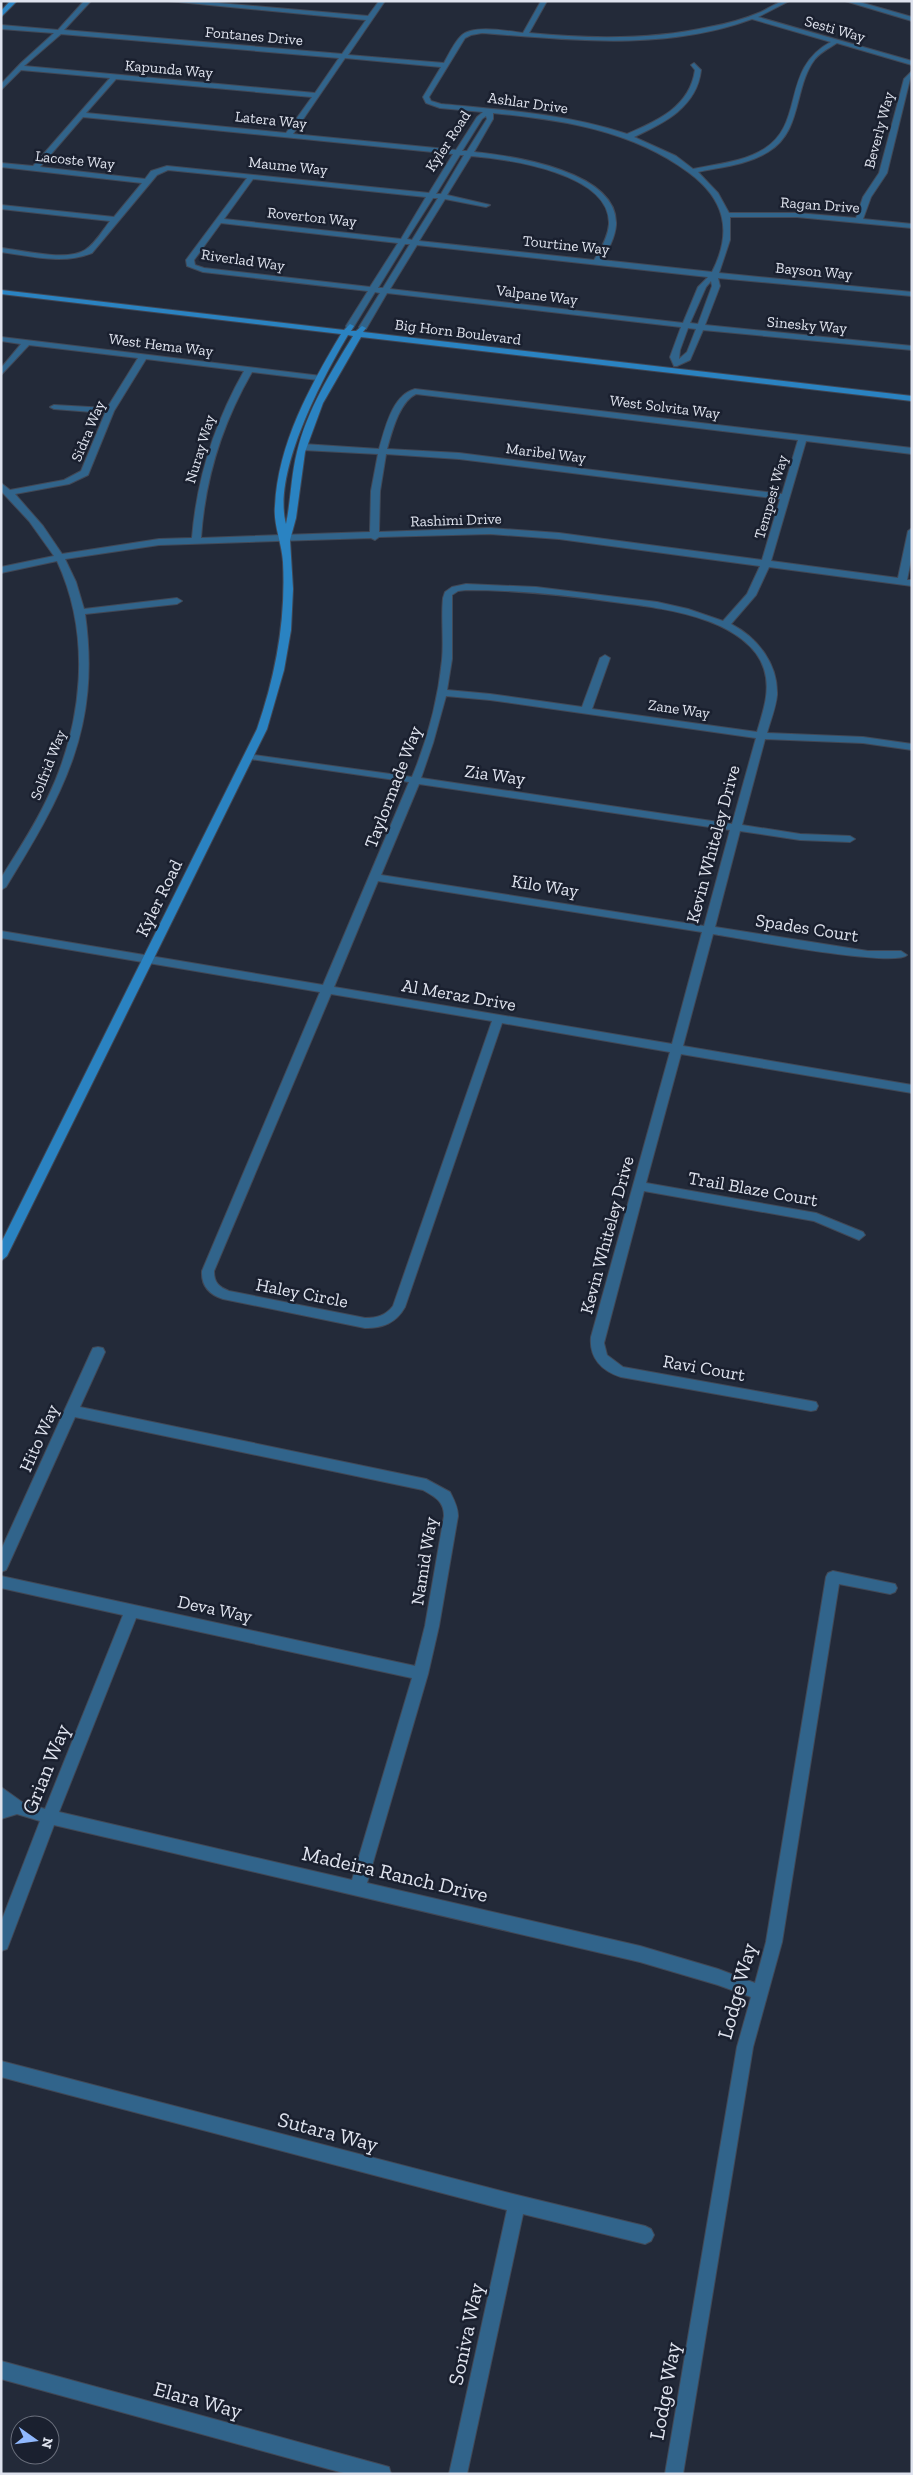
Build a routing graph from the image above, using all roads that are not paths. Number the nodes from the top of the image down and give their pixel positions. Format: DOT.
graph roads {
  1 [pos="14,1"];
  2 [pos="88,1"];
  3 [pos="172,1"];
  4 [pos="382,1"];
  5 [pos="544,1"];
  6 [pos="786,1"];
  7 [pos="848,1"];
  8 [pos="179,2"];
  9 [pos="1,14"];
  10 [pos="752,17"];
  11 [pos="370,18"];
  12 [pos="912,19"];
  13 [pos="1,26"];
  14 [pos="60,31"];
  15 [pos="525,35"];
  16 [pos="835,42"];
  17 [pos="343,56"];
  18 [pos="912,63"];
  19 [pos="694,65"];
  20 [pos="445,66"];
  21 [pos="20,68"];
  22 [pos="912,73"];
  23 [pos="115,76"];
  24 [pos="1,88"];
  25 [pos="316,95"];
  26 [pos="489,111"];
  27 [pos="82,115"];
  28 [pos="288,136"];
  29 [pos="627,137"];
  30 [pos="458,152"];
  31 [pos="469,154"];
  32 [pos="1,166"];
  33 [pos="35,169"];
  34 [pos="692,171"];
  35 [pos="252,176"];
  36 [pos="147,181"];
  37 [pos="431,196"];
  38 [pos="443,197"];
  39 [pos="486,205"];
  40 [pos="1,206"];
  41 [pos="726,215"];
  42 [pos="116,219"];
  43 [pos="219,221"];
  44 [pos="860,221"];
  45 [pos="912,226"];
  46 [pos="403,241"];
  47 [pos="415,242"];
  48 [pos="1,250"];
  49 [pos="597,262"];
  50 [pos="714,275"];
  51 [pos="1,285"];
  52 [pos="373,290"];
  53 [pos="385,291"];
  54 [pos="1,292"];
  55 [pos="912,294"];
  56 [pos="686,326"];
  57 [pos="700,327"];
  58 [pos="348,329"];
  59 [pos="361,331"];
  60 [pos="1,339"];
  61 [pos="27,342"];
  62 [pos="912,348"];
  63 [pos="143,356"];
  64 [pos="677,364"];
  65 [pos="249,370"];
  66 [pos="1,373"];
  67 [pos="318,378"];
  68 [pos="912,392"];
  69 [pos="912,399"];
  70 [pos="54,407"];
  71 [pos="110,411"];
  72 [pos="803,438"];
  73 [pos="303,447"];
  74 [pos="382,450"];
  75 [pos="912,451"];
  76 [pos="5,489"];
  77 [pos="786,497"];
  78 [pos="912,530"];
  79 [pos="375,537"];
  80 [pos="286,539"];
  81 [pos="196,542"];
  82 [pos="60,557"];
  83 [pos="766,565"];
  84 [pos="1,570"];
  85 [pos="902,582"];
  86 [pos="912,583"];
  87 [pos="455,589"];
  88 [pos="177,601"];
  89 [pos="79,612"];
  90 [pos="725,625"];
  91 [pos="605,658"];
  92 [pos="442,693"];
  93 [pos="586,711"];
  94 [pos="761,736"];
  95 [pos="912,748"];
  96 [pos="250,756"];
  97 [pos="416,780"];
  98 [pos="736,827"];
  99 [pos="850,839"];
  100 [pos="375,877"];
  101 [pos="1,887"];
  102 [pos="708,930"];
  103 [pos="1,934"];
  104 [pos="901,955"];
  105 [pos="148,960"];
  106 [pos="327,990"];
  107 [pos="498,1019"];
  108 [pos="676,1050"];
  109 [pos="912,1090"];
  110 [pos="639,1186"];
  111 [pos="859,1235"];
  112 [pos="1,1256"];
  113 [pos="98,1352"];
  114 [pos="598,1354"];
  115 [pos="811,1406"];
  116 [pos="72,1411"];
  117 [pos="1,1566"];
  118 [pos="1,1582"];
  119 [pos="890,1588"];
  120 [pos="132,1610"];
  121 [pos="421,1674"];
  122 [pos="1,1794"];
  123 [pos="17,1807"];
  124 [pos="1,1812"];
  125 [pos="49,1817"];
  126 [pos="358,1887"];
  127 [pos="1,1944"];
  128 [pos="760,1993"];
  129 [pos="1,2069"];
  130 [pos="517,2204"];
  131 [pos="645,2235"];
  132 [pos="1,2370"];
  133 [pos="382,2474"];
  134 [pos="458,2474"];
  135 [pos="674,2474"];
  1 -- 9 [label="main road"];
  2 -- 14 [label="street"];
  3 -- 8 [label="street"];
  4 -- 11 [label="street"];
  5 -- 15 [label="street"];
  6 -- 10 [label="street, Ashlar Drive"];
  7 -- 12 [label="street"];
  8 -- 11 [label="street"];
  10 -- 15 [label="street, Ashlar Drive"];
  10 -- 16 [label="street, Sesti Way"];
  11 -- 17 [label="street"];
  13 -- 14 [label="street, Fontanes Drive"];
  14 -- 17 [label="street, Fontanes Drive"];
  14 -- 21 [label="street"];
  15 -- 20 [label="street, Ashlar Drive"];
  16 -- 18 [label="street, Sesti Way"];
  16 -- 34 [label="street"];
  17 -- 20 [label="street, Fontanes Drive"];
  17 -- 25 [label="street"];
  19 -- 29 [label="street"];
  20 -- 26 [label="street, Ashlar Drive"];
  21 -- 23 [label="street, Kapunda Way"];
  21 -- 24 [label="street"];
  22 -- 44 [label="street, Beverly Way"];
  23 -- 25 [label="street, Kapunda Way"];
  23 -- 27 [label="street"];
  25 -- 28 [label="street"];
  26 -- 29 [label="street, Ashlar Drive"];
  26 -- 30 [label="street, Kyler Road"];
  26 -- 31 [label="street, Kyler Road"];
  27 -- 28 [label="street, Latera Way"];
  27 -- 33 [label="street"];
  28 -- 30 [label="street, Latera Way"];
  29 -- 34 [label="street, Ashlar Drive"];
  30 -- 31 [label="street, Latera Way"];
  30 -- 37 [label="street, Kyler Road"];
  31 -- 38 [label="street, Kyler Road"];
  31 -- 49 [label="street, Latera Way"];
  32 -- 33 [label="street, Lacoste Way"];
  33 -- 36 [label="street, Lacoste Way"];
  34 -- 41 [label="street, Ashlar Drive"];
  35 -- 36 [label="street, Maume Way"];
  35 -- 37 [label="street, Maume Way"];
  35 -- 43 [label="street, Riverlad Way"];
  36 -- 42 [label="street, Maume Way"];
  37 -- 38 [label="street, Maume Way"];
  37 -- 46 [label="street, Kyler Road"];
  38 -- 39 [label="street, Maume Way"];
  38 -- 47 [label="street, Kyler Road"];
  40 -- 42 [label="street"];
  41 -- 44 [label="street, Ragan Drive"];
  41 -- 50 [label="street, Ashlar Drive"];
  42 -- 48 [label="street, Maume Way"];
  43 -- 46 [label="street, Roverton Way"];
  43 -- 52 [label="street, Riverlad Way"];
  44 -- 45 [label="street, Ragan Drive"];
  46 -- 47 [label="street, Roverton Way"];
  46 -- 52 [label="street, Kyler Road"];
  47 -- 49 [label="street, Tourtine Way"];
  47 -- 53 [label="street, Kyler Road"];
  49 -- 50 [label="street, Tourtine Way"];
  50 -- 55 [label="street, Bayson Way"];
  50 -- 56 [label="street, Ashlar Drive"];
  50 -- 57 [label="street, Ashlar Drive"];
  51 -- 58 [label="main road, Big Horn Boulevard"];
  52 -- 53 [label="street, Valpane Way"];
  52 -- 58 [label="street, Kyler Road"];
  53 -- 56 [label="street, Valpane Way"];
  53 -- 59 [label="street, Kyler Road"];
  54 -- 58 [label="main road, Big Horn Boulevard"];
  56 -- 57 [label="street, Valpane Way"];
  56 -- 64 [label="street, Ashlar Drive"];
  57 -- 62 [label="street, Sinesky Way"];
  57 -- 64 [label="street, Ashlar Drive"];
  58 -- 59 [label="main road, Big Horn Boulevard"];
  58 -- 67 [label="main road, Kyler Road"];
  59 -- 64 [label="main road, Big Horn Boulevard"];
  59 -- 69 [label="main road, Big Horn Boulevard"];
  59 -- 73 [label="main road, Kyler Road"];
  60 -- 61 [label="street, West Hema Way"];
  61 -- 63 [label="street, West Hema Way"];
  61 -- 66 [label="street"];
  63 -- 65 [label="street, West Hema Way"];
  63 -- 71 [label="street, Sidra Way"];
  64 -- 68 [label="main road, Big Horn Boulevard"];
  65 -- 67 [label="street, West Hema Way"];
  65 -- 81 [label="street, Nuray Way"];
  67 -- 80 [label="main road, Kyler Road"];
  70 -- 71 [label="street"];
  71 -- 76 [label="street, Sidra Way"];
  72 -- 74 [label="street, West Solvita Way"];
  72 -- 75 [label="street, West Solvita Way"];
  72 -- 77 [label="street, Tempest Way"];
  73 -- 74 [label="street, Maribel Way"];
  73 -- 80 [label="main road, Kyler Road"];
  74 -- 77 [label="street, Maribel Way"];
  74 -- 79 [label="street"];
  76 -- 82 [label="street, Solfrid Way"];
  77 -- 83 [label="street, Tempest Way"];
  78 -- 85 [label="street"];
  79 -- 80 [label="street, Rashimi Drive"];
  79 -- 83 [label="street, Rashimi Drive"];
  80 -- 81 [label="street, Rashimi Drive"];
  80 -- 96 [label="main road, Kyler Road"];
  81 -- 82 [label="street, Rashimi Drive"];
  82 -- 84 [label="street, Rashimi Drive"];
  82 -- 89 [label="street, Solfrid Way"];
  83 -- 85 [label="street, Rashimi Drive"];
  83 -- 90 [label="street, Tempest Way"];
  85 -- 86 [label="street, Rashimi Drive"];
  87 -- 90 [label="street, Kevin Whiteley Drive"];
  87 -- 92 [label="street, Taylormade Way"];
  88 -- 89 [label="street"];
  89 -- 101 [label="street, Solfrid Way"];
  90 -- 94 [label="street, Kevin Whiteley Drive"];
  91 -- 93 [label="street"];
  92 -- 93 [label="street, Zane Way"];
  92 -- 97 [label="street, Taylormade Way"];
  93 -- 94 [label="street, Zane Way"];
  94 -- 95 [label="street, Zane Way"];
  94 -- 98 [label="street, Kevin Whiteley Drive"];
  96 -- 97 [label="street, Zia Way"];
  96 -- 105 [label="main road, Kyler Road"];
  97 -- 98 [label="street, Zia Way"];
  97 -- 100 [label="street, Taylormade Way"];
  98 -- 99 [label="street, Zia Way"];
  98 -- 102 [label="street, Kevin Whiteley Drive"];
  100 -- 102 [label="street, Kilo Way"];
  100 -- 106 [label="street, Taylormade Way"];
  102 -- 104 [label="street, Spades Court"];
  102 -- 108 [label="street, Kevin Whiteley Drive"];
  103 -- 105 [label="street, Al Meraz Drive"];
  105 -- 106 [label="street, Al Meraz Drive"];
  105 -- 112 [label="main road, Kyler Road"];
  106 -- 107 [label="street, Al Meraz Drive"];
  106 -- 107 [label="street, Haley Circle"];
  107 -- 108 [label="street, Al Meraz Drive"];
  108 -- 109 [label="street, Al Meraz Drive"];
  108 -- 110 [label="street, Kevin Whiteley Drive"];
  110 -- 111 [label="street, Trail Blaze Court"];
  110 -- 114 [label="street, Kevin Whiteley Drive"];
  113 -- 116 [label="street, Hito Way"];
  114 -- 115 [label="street, Ravi Court"];
  116 -- 117 [label="street, Hito Way"];
  116 -- 121 [label="street, Namid Way"];
  118 -- 120 [label="street, Deva Way"];
  119 -- 128 [label="street, Lodge Way"];
  120 -- 121 [label="street, Deva Way"];
  120 -- 125 [label="street, Grian Way"];
  121 -- 126 [label="street, Namid Way"];
  122 -- 123 [label="street, Madeira Ranch Drive"];
  123 -- 124 [label="street"];
  123 -- 125 [label="street, Madeira Ranch Drive"];
  125 -- 126 [label="street, Madeira Ranch Drive"];
  125 -- 127 [label="street, Grian Way"];
  126 -- 128 [label="street, Madeira Ranch Drive"];
  128 -- 135 [label="street, Lodge Way"];
  129 -- 130 [label="street, Sutara Way"];
  130 -- 131 [label="street, Sutara Way"];
  130 -- 134 [label="street, Soniva Way"];
  132 -- 133 [label="street, Elara Way"];
}
